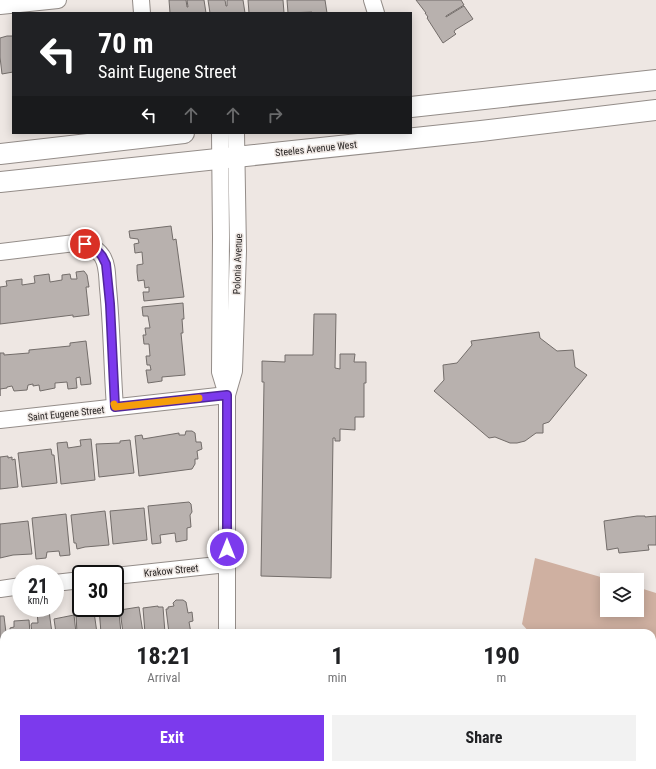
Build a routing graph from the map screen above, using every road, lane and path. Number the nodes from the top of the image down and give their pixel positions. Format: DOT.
graph roads {
  1 [pos="58,0"];
  2 [pos="141,0"];
  3 [pos="372,0"];
  4 [pos="0,6"];
  5 [pos="142,12"];
  6 [pos="376,12"];
  7 [pos="656,80"];
  8 [pos="412,107"];
  9 [pos="656,110"];
  10 [pos="175,134"];
  11 [pos="220,134"];
  12 [pos="236,134"];
  13 [pos="0,154"];
  14 [pos="229,157"];
  15 [pos="0,182"];
  16 [pos="0,252"];
  17 [pos="227,395"];
  18 [pos="115,407"];
  19 [pos="0,420"];
  20 [pos="227,564"];
  21 [pos="124,575"];
  22 [pos="12,587"];
  23 [pos="0,589"];
  24 [pos="227,629"];
  1 -- 4 [label="street"];
  2 -- 5 [label="street"];
  3 -- 6 [label="street"];
  7 -- 8 [label="main road"];
  9 -- 14 [label="main road, Steeles Avenue West"];
  10 -- 13 [label="main road"];
  11 -- 14 [label="street, Polonia Avenue"];
  12 -- 14 [label="street, Polonia Avenue"];
  14 -- 15 [label="main road, Steeles Avenue West"];
  14 -- 17 [label="street, Polonia Avenue"];
  16 -- 18 [label="street"];
  17 -- 18 [label="street, Saint Eugene Street"];
  17 -- 20 [label="street, Polonia Avenue"];
  18 -- 19 [label="street, Saint Eugene Street"];
  20 -- 21 [label="street, Krakow Street"];
  20 -- 24 [label="street, Polonia Avenue"];
  22 -- 23 [label="street"];
}
